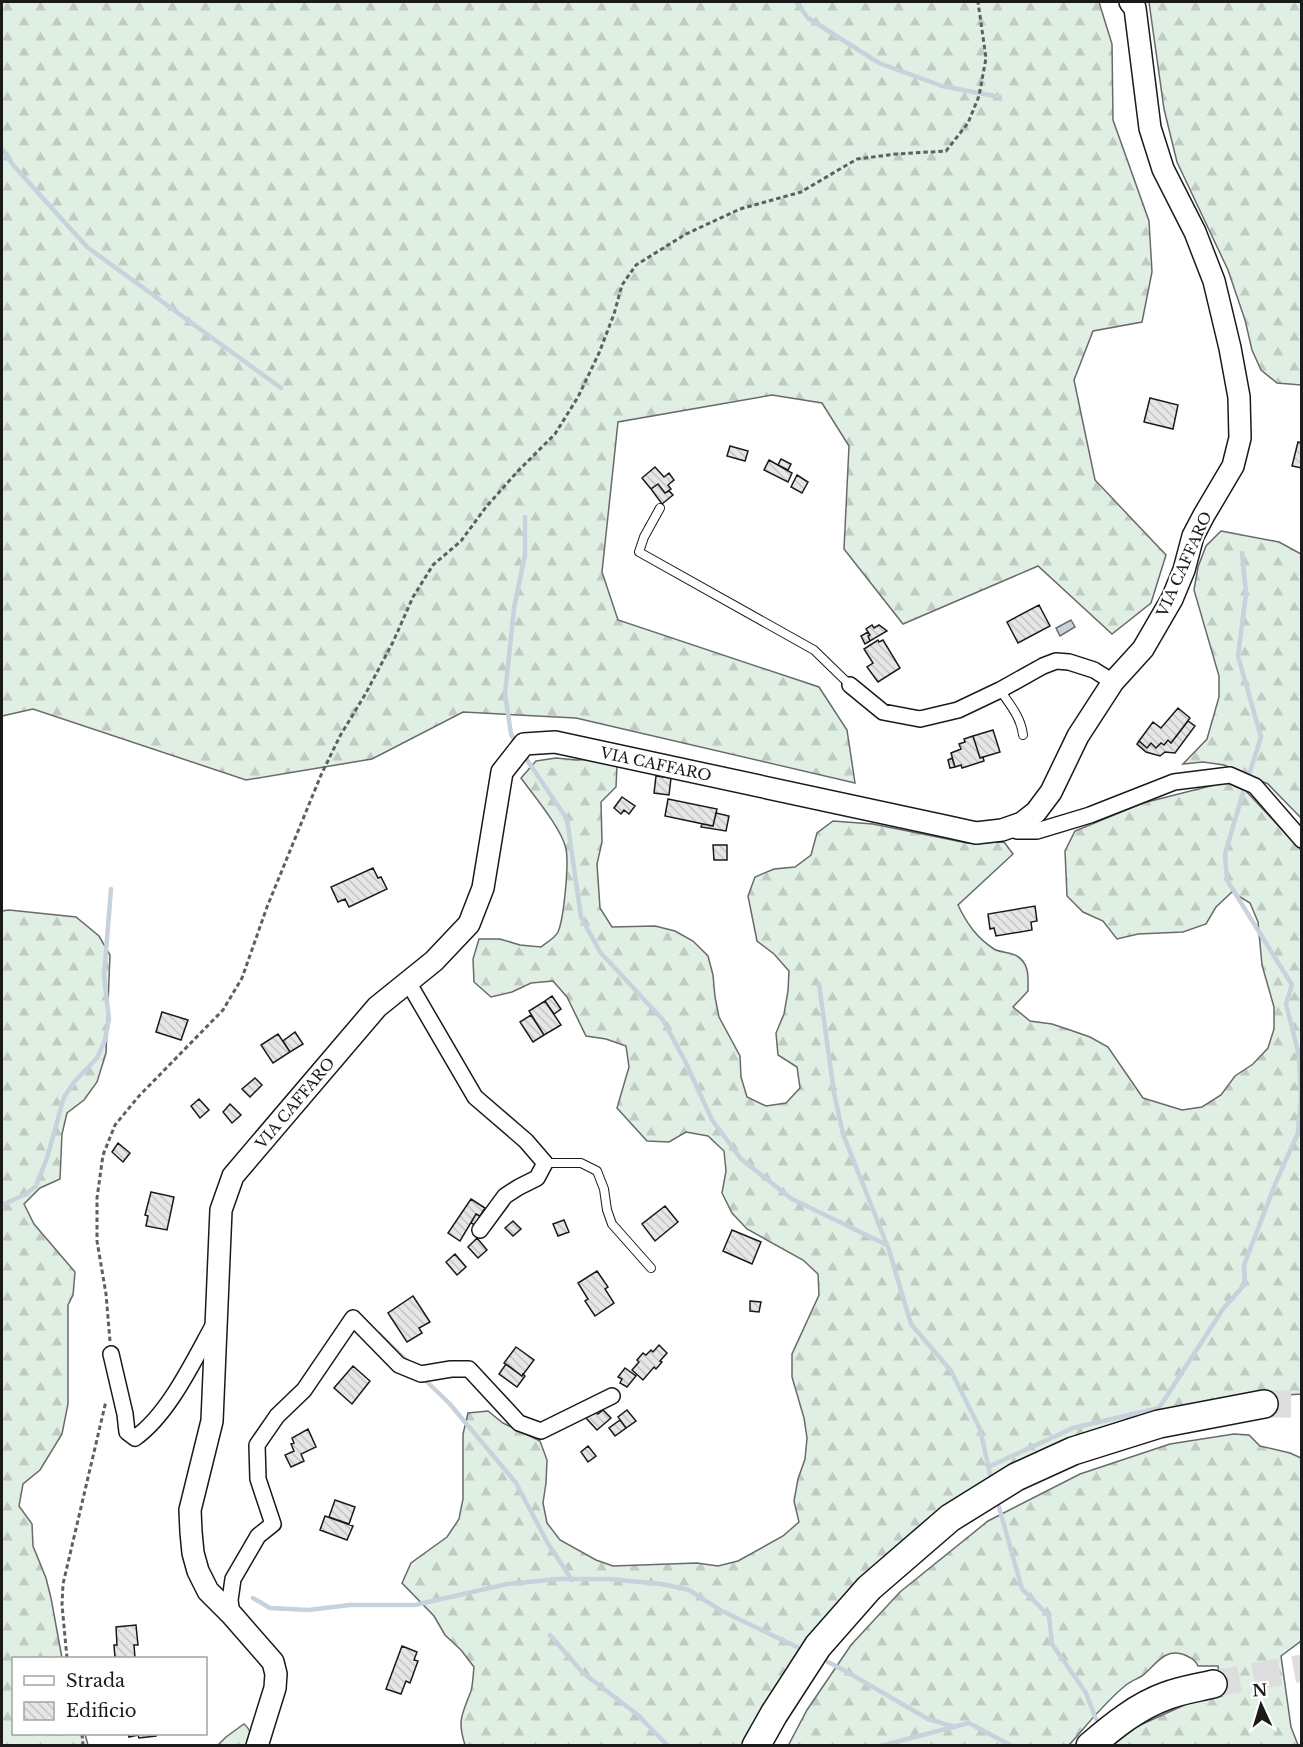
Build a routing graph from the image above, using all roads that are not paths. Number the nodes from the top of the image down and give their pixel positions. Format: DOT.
graph roads {
  1 [pos="1130,2"];
  2 [pos="660,508"];
  3 [pos="1113,682"];
  4 [pos="850,685"];
  5 [pos="1000,690"];
  6 [pos="1023,735"];
  7 [pos="1009,827"];
  8 [pos="1302,840"];
  9 [pos="408,982"];
  10 [pos="545,1163"];
  11 [pos="480,1230"];
  12 [pos="651,1268"];
  13 [pos="216,1322"];
  14 [pos="111,1354"];
  15 [pos="612,1396"];
  16 [pos="1264,1404"];
  17 [pos="232,1615"];
  18 [pos="1213,1684"];
  19 [pos="257,1746"];
  20 [pos="756,1746"];
  21 [pos="1090,1746"];
  1 -- 3 [label="street, VIA CAFFARO"];
  2 -- 4 [label="lane"];
  3 -- 5 [label="street"];
  3 -- 7 [label="street, VIA CAFFARO"];
  4 -- 5 [label="street"];
  5 -- 6 [label="lane"];
  7 -- 8 [label="street"];
  7 -- 9 [label="street, VIA CAFFARO"];
  9 -- 10 [label="street"];
  9 -- 13 [label="street, VIA CAFFARO"];
  10 -- 11 [label="street"];
  10 -- 12 [label="lane"];
  13 -- 14 [label="street"];
  13 -- 17 [label="street, VIA CAFFARO"];
  15 -- 17 [label="street"];
  16 -- 20 [label="highway"];
  17 -- 19 [label="street, VIA CAFFARO"];
  18 -- 21 [label="highway"];
}
